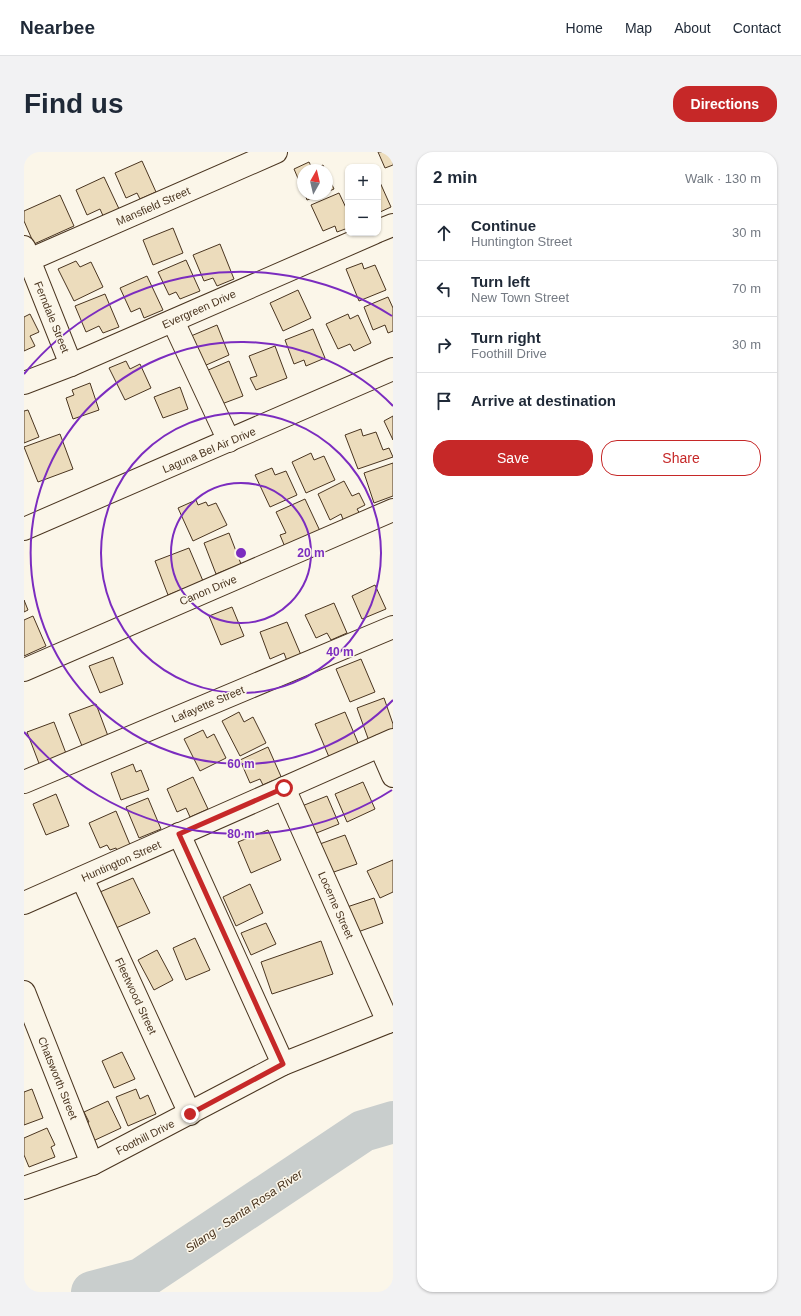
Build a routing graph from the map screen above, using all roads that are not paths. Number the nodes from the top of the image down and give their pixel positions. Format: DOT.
graph roads {
  1 [pos="276,152"];
  2 [pos="393,225"];
  3 [pos="381,230"];
  4 [pos="367,236"];
  5 [pos="27,253"];
  6 [pos="173,321"];
  7 [pos="71,365"];
  8 [pos="393,369"];
  9 [pos="24,383"];
  10 [pos="229,441"];
  11 [pos="393,510"];
  12 [pos="25,527"];
  13 [pos="393,627"];
  14 [pos="24,670"];
  15 [pos="387,743"];
  16 [pos="393,776"];
  17 [pos="24,782"];
  18 [pos="284,788"];
  19 [pos="179,834"];
  20 [pos="82,878"];
  21 [pos="24,903"];
  22 [pos="24,992"];
  23 [pos="390,1021"];
  24 [pos="283,1064"];
  25 [pos="190,1114"];
  26 [pos="92,1164"];
  27 [pos="24,1188"];
  1 -- 5 [label="street, Mansfield Street"];
  2 -- 3 [label="street"];
  4 -- 6 [label="street, Evergreen Drive"];
  5 -- 7 [label="street, Ferndale Street"];
  6 -- 7 [label="street, Evergreen Drive"];
  6 -- 10 [label="street"];
  7 -- 9 [label="street, Evergreen Drive"];
  8 -- 10 [label="street, Laguna Bel Air Drive"];
  10 -- 12 [label="street, Laguna Bel Air Drive"];
  11 -- 14 [label="street, Canon Drive"];
  13 -- 17 [label="street, Lafayette Street"];
  15 -- 16 [label="street"];
  15 -- 18 [label="street, Huntington Street"];
  18 -- 19 [label="street, Huntington Street"];
  18 -- 23 [label="street, Locerne Street"];
  19 -- 20 [label="street, Huntington Street"];
  19 -- 24 [label="street"];
  20 -- 21 [label="street, Huntington Street"];
  20 -- 25 [label="street, Fleetwood Street"];
  22 -- 26 [label="street, Chatsworth Street"];
  23 -- 24 [label="street, Foothill Drive"];
  24 -- 25 [label="street, Foothill Drive"];
  25 -- 26 [label="street, Foothill Drive"];
  26 -- 27 [label="street, Foothill Drive"];
}
